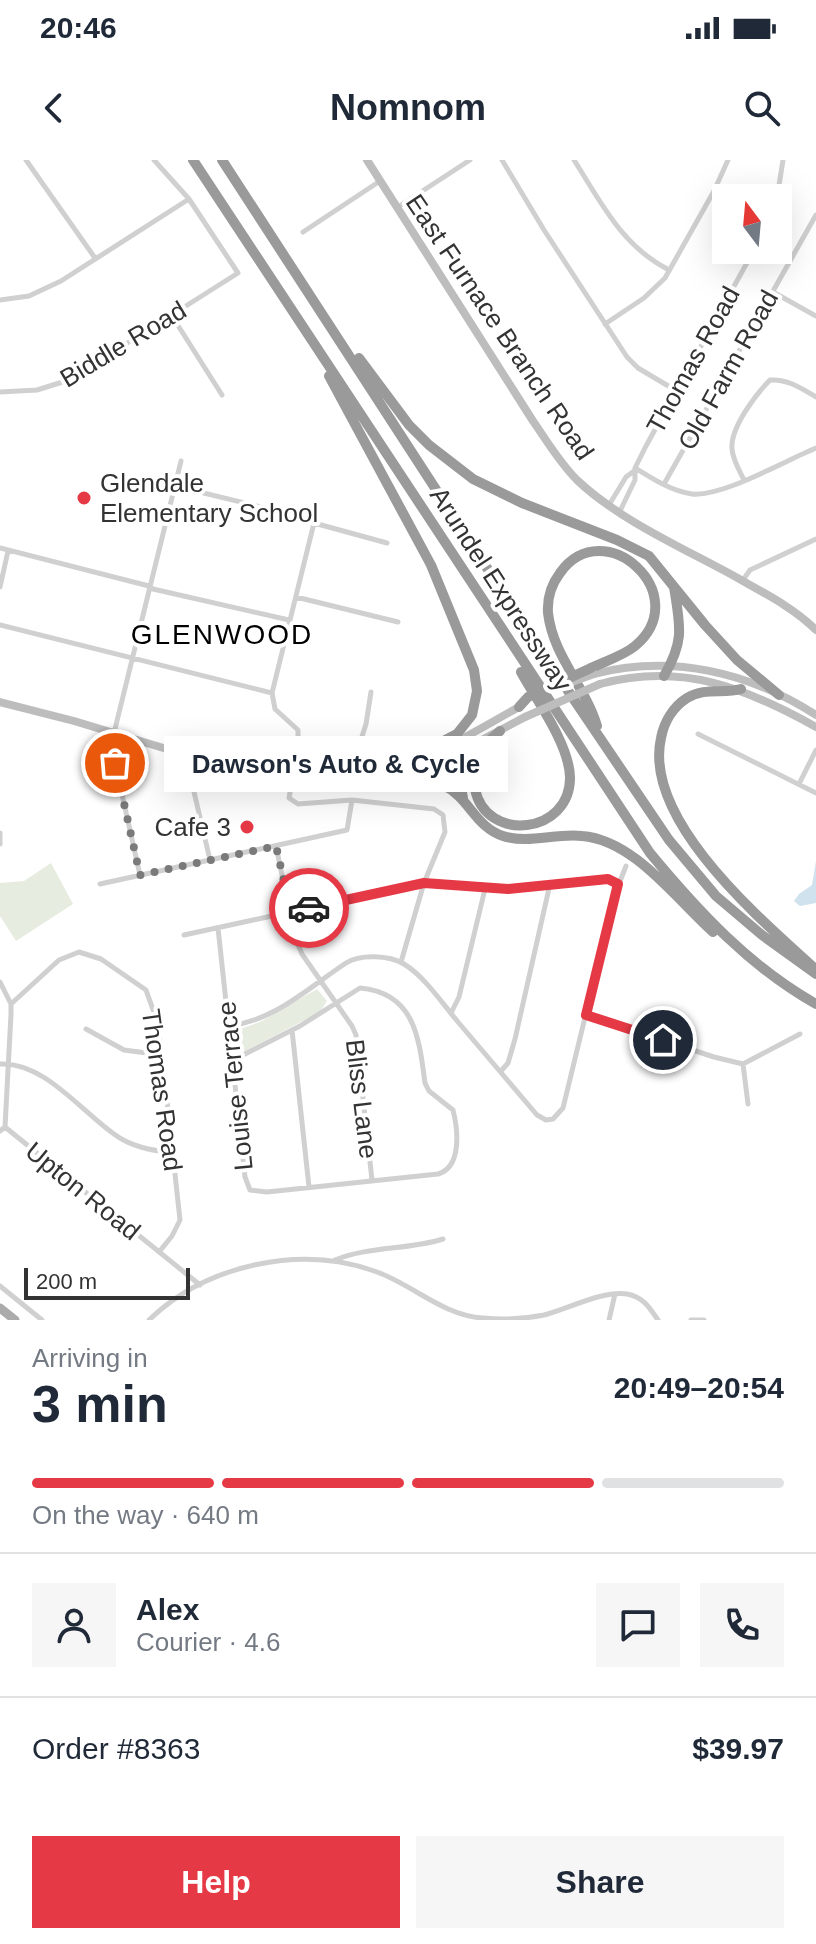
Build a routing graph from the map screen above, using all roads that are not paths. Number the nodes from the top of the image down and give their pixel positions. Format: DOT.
graph roads {
  1 [pos="26,160"];
  2 [pos="154,160"];
  3 [pos="193,160"];
  4 [pos="222,160"];
  5 [pos="367,160"];
  6 [pos="470,160"];
  7 [pos="502,160"];
  8 [pos="574,160"];
  9 [pos="728,160"];
  10 [pos="783,160"];
  11 [pos="380,181"];
  12 [pos="779,184"];
  13 [pos="189,199"];
  14 [pos="397,208"];
  15 [pos="816,215"];
  16 [pos="303,232"];
  17 [pos="95,258"];
  18 [pos="746,264"];
  19 [pos="669,270"];
  20 [pos="773,292"];
  21 [pos="0,300"];
  22 [pos="172,316"];
  23 [pos="816,316"];
  24 [pos="327,320"];
  25 [pos="605,324"];
  26 [pos="325,359"];
  27 [pos="675,390"];
  28 [pos="0,392"];
  29 [pos="222,395"];
  30 [pos="816,397"];
  31 [pos="816,448"];
  32 [pos="181,461"];
  33 [pos="635,470"];
  34 [pos="744,480"];
  35 [pos="664,484"];
  36 [pos="175,486"];
  37 [pos="609,505"];
  38 [pos="620,511"];
  39 [pos="314,523"];
  40 [pos="816,539"];
  41 [pos="387,543"];
  42 [pos="0,548"];
  43 [pos="8,551"];
  44 [pos="742,581"];
  45 [pos="674,585"];
  46 [pos="149,586"];
  47 [pos="0,587"];
  48 [pos="296,597"];
  49 [pos="289,620"];
  50 [pos="398,622"];
  51 [pos="0,625"];
  52 [pos="816,630"];
  53 [pos="512,648"];
  54 [pos="132,658"];
  55 [pos="670,665"];
  56 [pos="593,671"];
  57 [pos="664,676"];
  58 [pos="741,689"];
  59 [pos="371,692"];
  60 [pos="272,693"];
  61 [pos="779,695"];
  62 [pos="0,702"];
  63 [pos="813,711"];
  64 [pos="522,712"];
  65 [pos="816,727"];
  66 [pos="500,731"];
  67 [pos="117,734"];
  68 [pos="698,734"];
  69 [pos="600,739"];
  70 [pos="457,740"];
  71 [pos="298,748"];
  72 [pos="816,750"];
  73 [pos="457,752"];
  74 [pos="192,756"];
  75 [pos="413,760"];
  76 [pos="293,773"];
  77 [pos="377,781"];
  78 [pos="799,784"];
  79 [pos="816,793"];
  80 [pos="352,800"];
  81 [pos="463,800"];
  82 [pos="0,833"];
  83 [pos="0,844"];
  84 [pos="276,846"];
  85 [pos="210,860"];
  86 [pos="626,866"];
  87 [pos="140,875"];
  88 [pos="424,883"];
  89 [pos="100,884"];
  90 [pos="550,884"];
  91 [pos="618,884"];
  92 [pos="485,889"];
  93 [pos="291,913"];
  94 [pos="218,928"];
  95 [pos="184,935"];
  96 [pos="743,952"];
  97 [pos="401,962"];
  98 [pos="816,972"];
  99 [pos="0,982"];
  100 [pos="321,982"];
  101 [pos="335,1001"];
  102 [pos="11,1004"];
  103 [pos="816,1004"];
  104 [pos="451,1013"];
  105 [pos="586,1015"];
  106 [pos="229,1026"];
  107 [pos="86,1029"];
  108 [pos="292,1030"];
  109 [pos="800,1034"];
  110 [pos="162,1055"];
  111 [pos="232,1058"];
  112 [pos="0,1064"];
  113 [pos="8,1064"];
  114 [pos="743,1064"];
  115 [pos="501,1071"];
  116 [pos="748,1104"];
  117 [pos="2,1129"];
  118 [pos="172,1153"];
  119 [pos="372,1180"];
  120 [pos="309,1187"];
  121 [pos="443,1239"];
  122 [pos="159,1252"];
  123 [pos="335,1260"];
  124 [pos="200,1285"];
  125 [pos="0,1286"];
  126 [pos="616,1293"];
  127 [pos="0,1308"];
  128 [pos="542,1317"];
  129 [pos="478,1319"];
  130 [pos="15,1320"];
  131 [pos="42,1320"];
  132 [pos="149,1320"];
  133 [pos="609,1320"];
  134 [pos="658,1320"];
  135 [pos="691,1320"];
  136 [pos="704,1320"];
  1 -- 17 [label="street"];
  2 -- 13 [label="street"];
  3 -- 26 [label="highway, Arundel Expressway"];
  4 -- 24 [label="highway, Arundel Expressway"];
  5 -- 11 [label="main road, East Furnace Branch Road"];
  6 -- 14 [label="street"];
  7 -- 25 [label="street"];
  8 -- 19 [label="street"];
  9 -- 19 [label="street"];
  10 -- 12 [label="street"];
  11 -- 14 [label="main road, East Furnace Branch Road"];
  11 -- 16 [label="street"];
  13 -- 17 [label="street"];
  13 -- 22 [label="street, Biddle Road"];
  14 -- 37 [label="main road, East Furnace Branch Road"];
  15 -- 20 [label="street, Old Farm Road"];
  17 -- 21 [label="street"];
  18 -- 27 [label="street, Thomas Road"];
  19 -- 25 [label="street"];
  20 -- 23 [label="street"];
  20 -- 35 [label="street, Old Farm Road"];
  22 -- 28 [label="street, Biddle Road"];
  22 -- 29 [label="street"];
  24 -- 45 [label="highway"];
  24 -- 69 [label="highway, Arundel Expressway"];
  25 -- 27 [label="street"];
  26 -- 53 [label="highway, Arundel Expressway"];
  26 -- 75 [label="highway"];
  27 -- 33 [label="street, Thomas Road"];
  30 -- 34 [label="street"];
  31 -- 34 [label="street"];
  32 -- 36 [label="street"];
  33 -- 35 [label="street"];
  33 -- 37 [label="street, Thomas Road"];
  33 -- 38 [label="street, Thomas Road"];
  34 -- 35 [label="street"];
  36 -- 39 [label="street"];
  36 -- 46 [label="street"];
  37 -- 38 [label="main road, East Furnace Branch Road"];
  38 -- 44 [label="main road, East Furnace Branch Road"];
  39 -- 41 [label="street"];
  39 -- 48 [label="street"];
  40 -- 44 [label="street"];
  42 -- 43 [label="street"];
  43 -- 46 [label="street"];
  43 -- 47 [label="street"];
  44 -- 52 [label="main road, East Furnace Branch Road"];
  45 -- 55 [label="highway"];
  45 -- 61 [label="highway"];
  46 -- 49 [label="street"];
  46 -- 54 [label="street"];
  48 -- 49 [label="street"];
  48 -- 50 [label="street"];
  49 -- 60 [label="street"];
  51 -- 54 [label="street"];
  53 -- 66 [label="highway"];
  53 -- 96 [label="highway, Arundel Expressway"];
  54 -- 60 [label="street"];
  54 -- 67 [label="street"];
  55 -- 56 [label="main road"];
  55 -- 57 [label="highway"];
  55 -- 61 [label="main road"];
  56 -- 64 [label="highway, bridge"];
  56 -- 69 [label="highway"];
  57 -- 58 [label="main road"];
  57 -- 64 [label="main road, bridge"];
  58 -- 65 [label="main road"];
  58 -- 98 [label="highway"];
  59 -- 71 [label="street"];
  60 -- 71 [label="street"];
  61 -- 63 [label="main road"];
  62 -- 67 [label="main road"];
  64 -- 66 [label="main road"];
  64 -- 70 [label="main road"];
  66 -- 73 [label="main road"];
  67 -- 74 [label="main road"];
  67 -- 87 [label="street"];
  68 -- 78 [label="street"];
  69 -- 98 [label="highway, Arundel Expressway"];
  70 -- 73 [label="highway"];
  70 -- 75 [label="main road"];
  71 -- 76 [label="street"];
  72 -- 78 [label="street"];
  73 -- 77 [label="main road"];
  73 -- 81 [label="highway"];
  74 -- 76 [label="main road"];
  74 -- 85 [label="street"];
  75 -- 76 [label="main road"];
  76 -- 77 [label="main road"];
  76 -- 80 [label="street"];
  77 -- 81 [label="highway"];
  78 -- 79 [label="street"];
  80 -- 84 [label="street"];
  80 -- 88 [label="street"];
  81 -- 96 [label="highway"];
  82 -- 83 [label="street"];
  84 -- 85 [label="street"];
  84 -- 93 [label="street, Bliss Lane"];
  85 -- 87 [label="street"];
  86 -- 91 [label="street"];
  87 -- 89 [label="street"];
  88 -- 92 [label="street"];
  88 -- 93 [label="street"];
  88 -- 97 [label="street"];
  90 -- 91 [label="street"];
  90 -- 92 [label="street"];
  90 -- 115 [label="street"];
  91 -- 105 [label="street"];
  92 -- 104 [label="street"];
  93 -- 94 [label="street"];
  93 -- 100 [label="street, Bliss Lane"];
  94 -- 95 [label="street"];
  94 -- 106 [label="street, Louise Terrace"];
  96 -- 103 [label="highway, Arundel Expressway"];
  97 -- 100 [label="street"];
  97 -- 104 [label="street"];
  99 -- 102 [label="street"];
  100 -- 101 [label="street, Bliss Lane"];
  100 -- 106 [label="street"];
  101 -- 108 [label="street"];
  101 -- 119 [label="street, Bliss Lane"];
  101 -- 119 [label="street, Louise Terrace"];
  102 -- 110 [label="street, Thomas Road"];
  102 -- 113 [label="street"];
  104 -- 115 [label="street"];
  105 -- 114 [label="street"];
  105 -- 115 [label="street"];
  106 -- 111 [label="street, Louise Terrace"];
  107 -- 110 [label="street"];
  108 -- 111 [label="street"];
  108 -- 120 [label="street"];
  109 -- 114 [label="street"];
  110 -- 118 [label="street, Thomas Road"];
  111 -- 120 [label="street, Louise Terrace"];
  112 -- 113 [label="street"];
  113 -- 117 [label="street"];
  113 -- 118 [label="street"];
  114 -- 116 [label="street"];
  117 -- 122 [label="street, Upton Road"];
  118 -- 122 [label="street, Thomas Road"];
  119 -- 120 [label="street, Louise Terrace"];
  121 -- 123 [label="street"];
  122 -- 124 [label="street, Upton Road"];
  123 -- 124 [label="street"];
  123 -- 129 [label="street"];
  124 -- 132 [label="street"];
  125 -- 131 [label="street"];
  126 -- 128 [label="street"];
  126 -- 133 [label="street"];
  126 -- 134 [label="street"];
  127 -- 130 [label="main road"];
  128 -- 129 [label="street"];
  135 -- 136 [label="street"];
}
